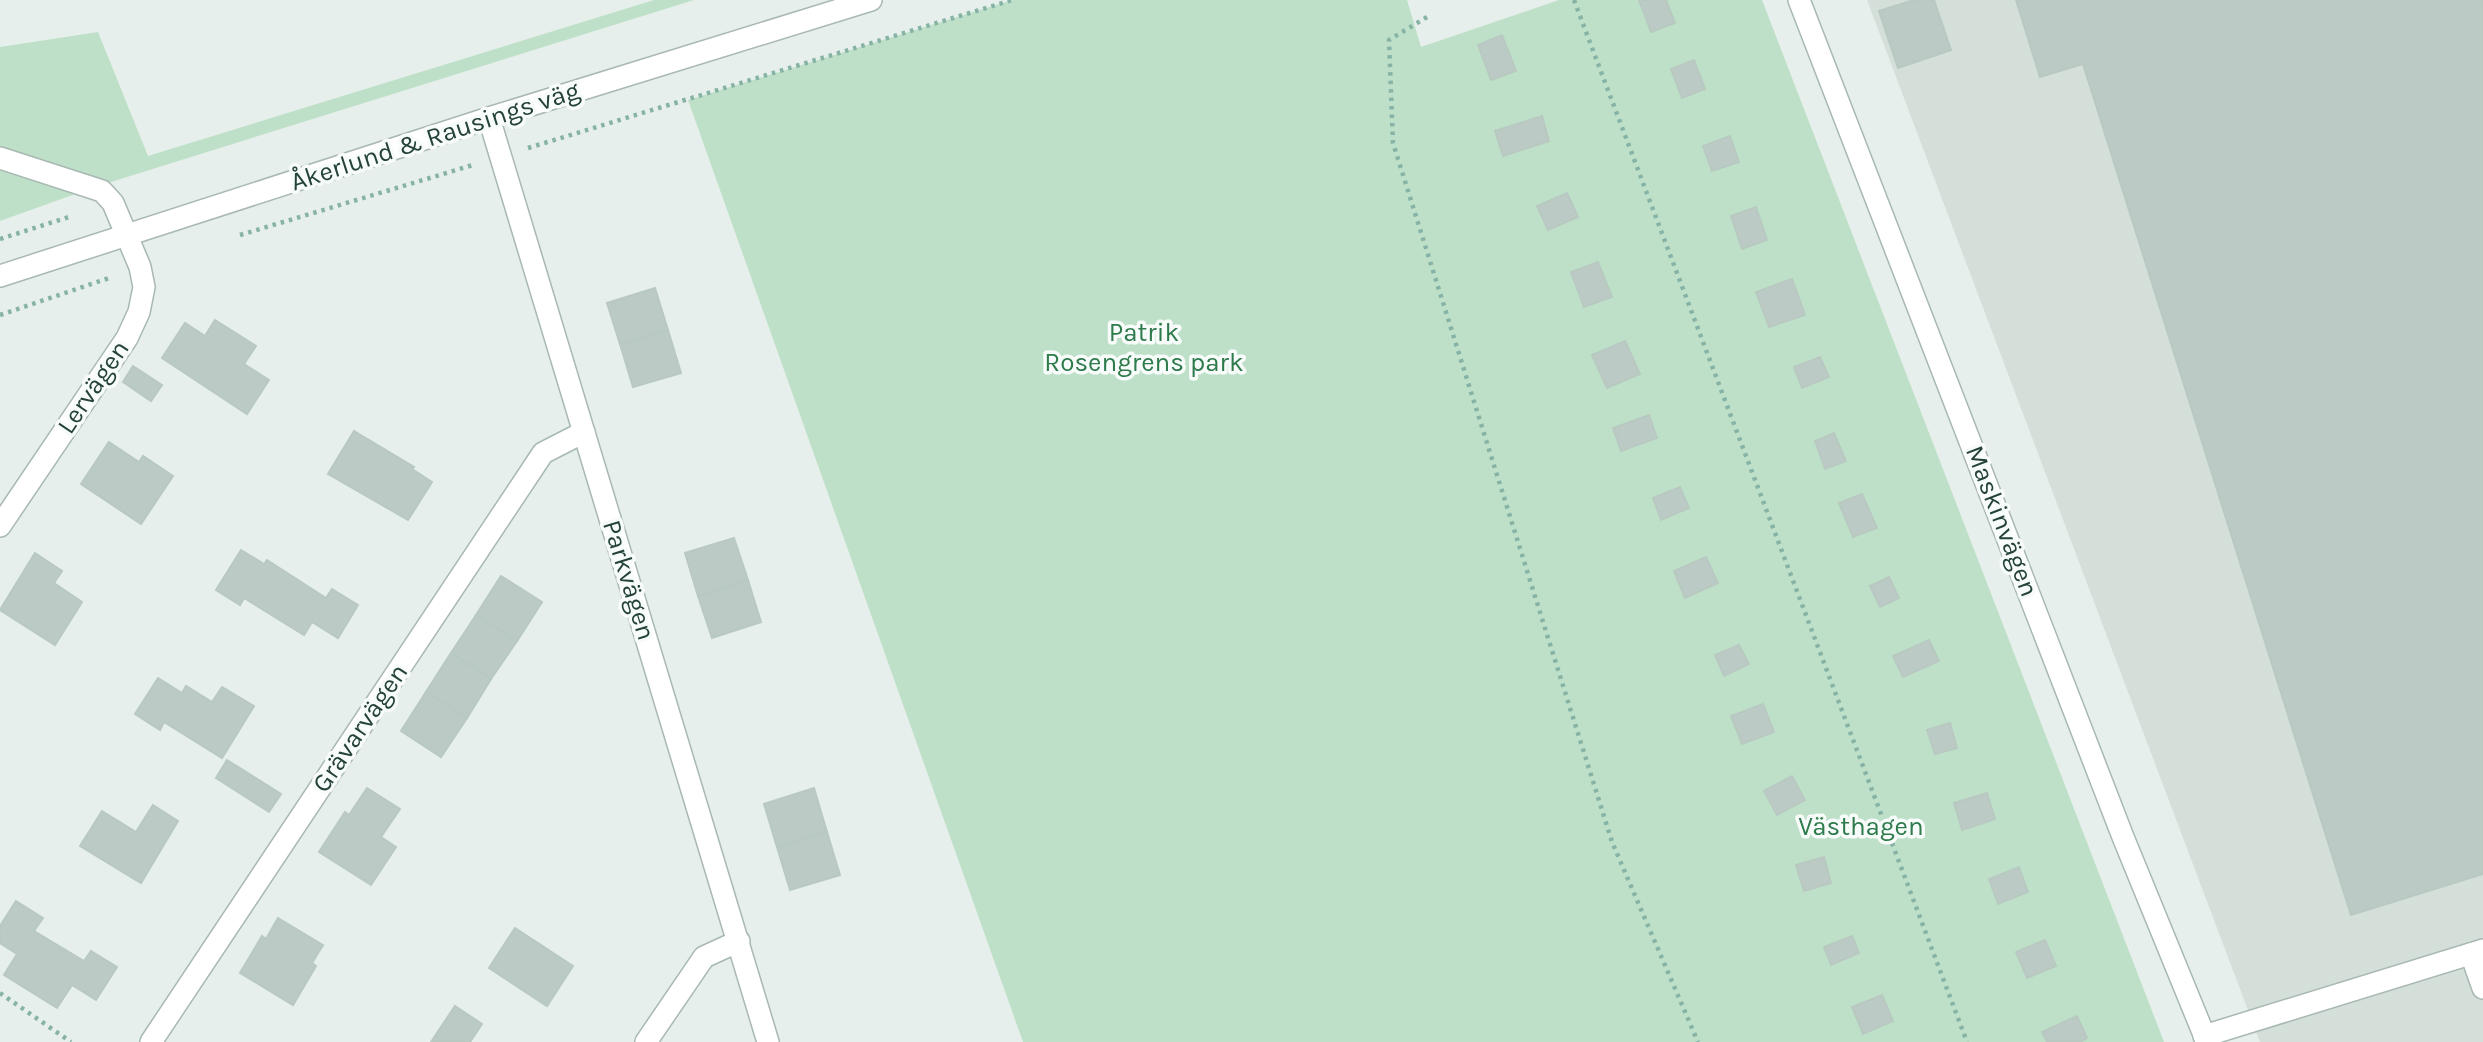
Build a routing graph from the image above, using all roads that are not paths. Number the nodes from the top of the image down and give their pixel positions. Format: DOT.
graph roads {
  1 [pos="871,0"];
  2 [pos="1799,0"];
  3 [pos="489,118"];
  4 [pos="0,158"];
  5 [pos="127,236"];
  6 [pos="0,276"];
  7 [pos="584,432"];
  8 [pos="0,526"];
  9 [pos="739,941"];
  10 [pos="2477,952"];
  11 [pos="2483,988"];
  12 [pos="2205,1039"];
  13 [pos="151,1042"];
  14 [pos="646,1042"];
  15 [pos="768,1042"];
  1 -- 3 [label="street, Åkerlund & Rausings väg"];
  2 -- 12 [label="street, Maskinvägen"];
  3 -- 5 [label="street, Åkerlund & Rausings väg"];
  3 -- 7 [label="street, Parkvägen"];
  4 -- 5 [label="street, Lervägen"];
  5 -- 6 [label="street, Åkerlund & Rausings väg"];
  5 -- 8 [label="street, Lervägen"];
  7 -- 9 [label="street, Parkvägen"];
  7 -- 13 [label="street, Grävarvägen"];
  9 -- 14 [label="street"];
  9 -- 15 [label="street, Parkvägen"];
  10 -- 11 [label="street"];
  10 -- 12 [label="street"];
}
